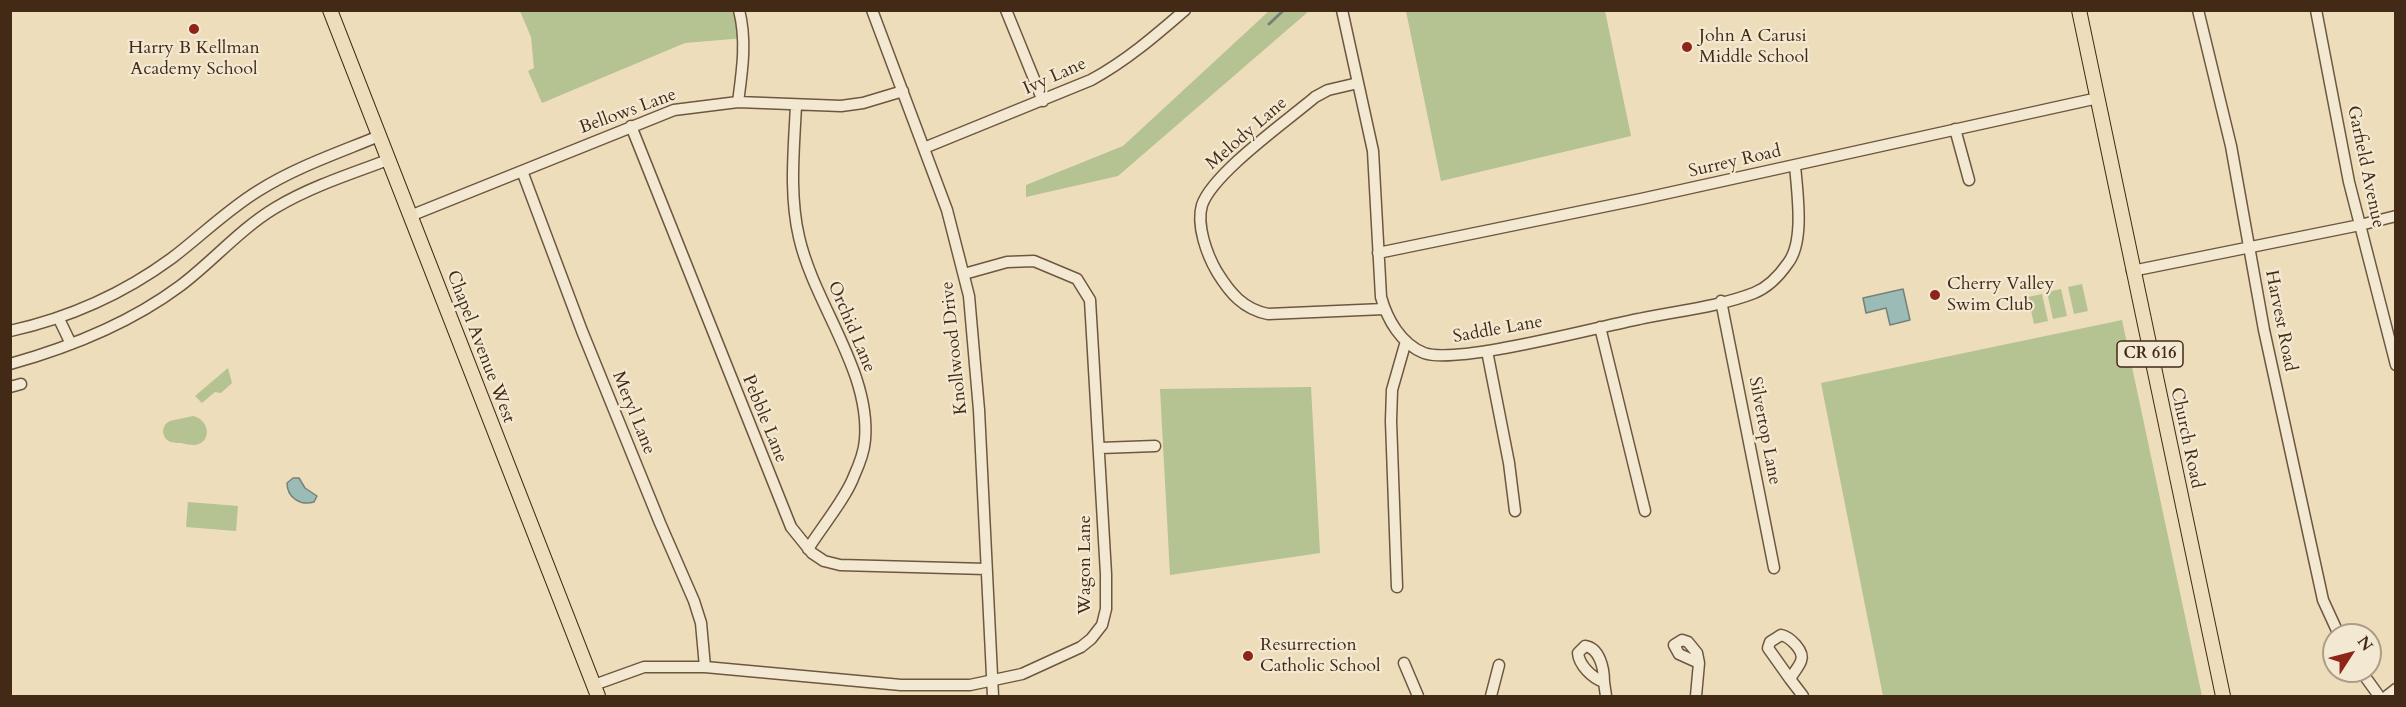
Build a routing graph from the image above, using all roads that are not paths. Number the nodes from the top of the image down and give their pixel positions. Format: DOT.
graph roads {
  1 [pos="330,10"];
  2 [pos="740,10"];
  3 [pos="872,10"];
  4 [pos="1006,10"];
  5 [pos="1342,10"];
  6 [pos="2079,10"];
  7 [pos="2198,10"];
  8 [pos="2316,10"];
  9 [pos="1178,13"];
  10 [pos="1358,83"];
  11 [pos="903,90"];
  12 [pos="2098,98"];
  13 [pos="1042,101"];
  14 [pos="738,102"];
  15 [pos="796,105"];
  16 [pos="631,126"];
  17 [pos="1955,129"];
  18 [pos="379,136"];
  19 [pos="924,148"];
  20 [pos="388,160"];
  21 [pos="1795,165"];
  22 [pos="522,171"];
  23 [pos="1969,180"];
  24 [pos="410,216"];
  25 [pos="2396,216"];
  26 [pos="2360,225"];
  27 [pos="2248,248"];
  28 [pos="1378,253"];
  29 [pos="2132,272"];
  30 [pos="964,274"];
  31 [pos="1721,301"];
  32 [pos="1384,309"];
  33 [pos="59,318"];
  34 [pos="1600,327"];
  35 [pos="10,332"];
  36 [pos="1406,340"];
  37 [pos="71,344"];
  38 [pos="1487,351"];
  39 [pos="10,364"];
  40 [pos="2396,365"];
  41 [pos="1155,446"];
  42 [pos="1100,448"];
  43 [pos="1515,511"];
  44 [pos="1646,511"];
  45 [pos="808,549"];
  46 [pos="1774,568"];
  47 [pos="986,569"];
  48 [pos="1397,587"];
  49 [pos="2334,623"];
  50 [pos="1404,663"];
  51 [pos="1699,663"];
  52 [pos="1499,665"];
  53 [pos="705,668"];
  54 [pos="992,679"];
  55 [pos="1790,679"];
  56 [pos="1604,682"];
  57 [pos="2370,683"];
  58 [pos="2396,689"];
  59 [pos="596,691"];
  60 [pos="993,696"];
  61 [pos="1418,696"];
  62 [pos="1491,696"];
  63 [pos="1606,696"];
  64 [pos="1696,696"];
  65 [pos="1801,696"];
  66 [pos="2223,696"];
  67 [pos="2379,696"];
  68 [pos="2386,696"];
  1 -- 18 [label="main road, Chapel Avenue West"];
  2 -- 14 [label="street"];
  3 -- 11 [label="street, Knollwood Drive"];
  4 -- 13 [label="street"];
  5 -- 10 [label="street, Saddle Lane"];
  6 -- 12 [label="main road, Church Road / CR 616"];
  7 -- 27 [label="street, Harvest Road"];
  8 -- 26 [label="street, Garfield Avenue"];
  9 -- 13 [label="street, Ivy Lane"];
  10 -- 28 [label="street, Saddle Lane"];
  10 -- 32 [label="street, Melody Lane"];
  11 -- 15 [label="street, Bellows Lane"];
  11 -- 19 [label="street, Knollwood Drive"];
  12 -- 17 [label="street, Surrey Road"];
  12 -- 29 [label="main road, Church Road / CR 616"];
  13 -- 19 [label="street, Ivy Lane"];
  14 -- 15 [label="street, Bellows Lane"];
  14 -- 16 [label="street, Bellows Lane"];
  15 -- 45 [label="street, Orchid Lane"];
  16 -- 22 [label="street, Bellows Lane"];
  16 -- 45 [label="street, Pebble Lane"];
  17 -- 21 [label="street, Surrey Road"];
  17 -- 23 [label="street"];
  18 -- 20 [label="main road, Chapel Avenue West"];
  18 -- 33 [label="street"];
  19 -- 30 [label="street, Knollwood Drive"];
  20 -- 24 [label="main road, Chapel Avenue West"];
  20 -- 37 [label="street"];
  21 -- 28 [label="street, Surrey Road"];
  21 -- 31 [label="street, Saddle Lane"];
  22 -- 24 [label="street, Bellows Lane"];
  22 -- 53 [label="street, Meryl Lane"];
  24 -- 59 [label="main road, Chapel Avenue West"];
  25 -- 26 [label="street"];
  26 -- 27 [label="street"];
  26 -- 40 [label="street, Garfield Avenue"];
  27 -- 29 [label="street"];
  27 -- 49 [label="street, Harvest Road"];
  28 -- 32 [label="street, Saddle Lane"];
  29 -- 66 [label="main road, Church Road / CR 616"];
  30 -- 42 [label="street, Wagon Lane"];
  30 -- 47 [label="street, Knollwood Drive"];
  31 -- 34 [label="street, Saddle Lane"];
  31 -- 46 [label="street, Silvertop Lane"];
  32 -- 36 [label="street, Saddle Lane"];
  33 -- 35 [label="street"];
  33 -- 37 [label="street"];
  34 -- 38 [label="street, Saddle Lane"];
  34 -- 44 [label="street"];
  36 -- 38 [label="street, Saddle Lane"];
  36 -- 48 [label="street"];
  37 -- 39 [label="street"];
  38 -- 43 [label="street"];
  41 -- 42 [label="street"];
  42 -- 54 [label="street, Wagon Lane"];
  45 -- 47 [label="street, Pebble Lane"];
  47 -- 54 [label="street, Knollwood Drive"];
  50 -- 61 [label="street"];
  51 -- 64 [label="street"];
  52 -- 62 [label="street"];
  53 -- 54 [label="street, Wagon Lane"];
  53 -- 59 [label="street, Wagon Lane"];
  54 -- 60 [label="street, Knollwood Drive"];
  55 -- 65 [label="street"];
  56 -- 63 [label="street"];
  57 -- 67 [label="street"];
  58 -- 68 [label="street"];
}
